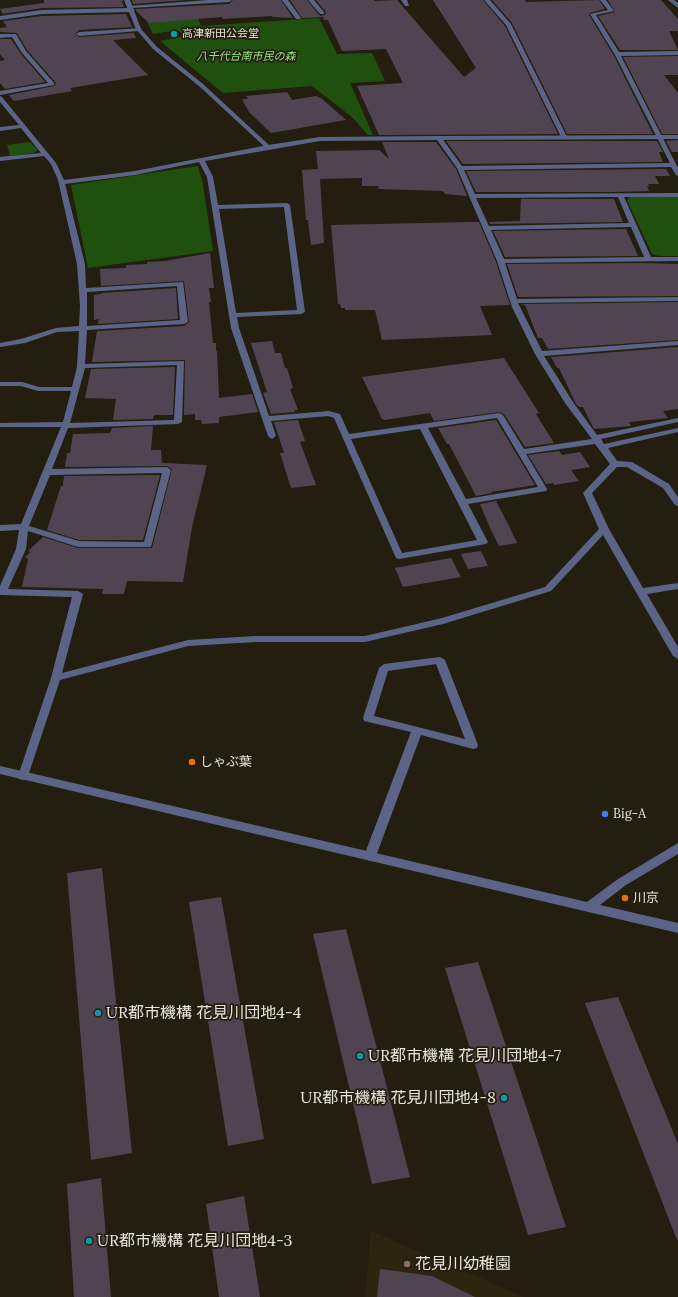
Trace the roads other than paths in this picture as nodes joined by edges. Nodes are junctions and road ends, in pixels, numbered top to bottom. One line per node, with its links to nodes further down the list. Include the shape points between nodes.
1 (127, 0): 11 (street)
2 (228, 0): 11 (street)
3 (284, 0): 14 (street)
4 (311, 0): 12 (street)
5 (404, 0): 9 (street)
6 (487, 0): 24 (street, via 508,24)
7 (603, 0): 19 (street, via 611,11 594,14)
8 (671, 0): 10 (street)
9 (407, 5)
10 (678, 6)
11 (131, 9): 13 (street, via 42,12); 15 (street)
12 (322, 13)
13 (0, 18)
14 (298, 18)
15 (139, 29): 16 (street); 28 (street, via 155,48 201,85)
16 (79, 34)
17 (0, 36): 20 (street, via 14,34 24,52 52,84)
18 (678, 53): 19 (street)
19 (618, 54): 25 (street)
20 (0, 93)
21 (0, 98): 22 (street)
22 (23, 126): 23 (street); 29 (street)
23 (0, 129)
24 (564, 137): 25 (street); 27 (street)
25 (660, 137): 26 (street); 32 (street)
26 (678, 137)
27 (438, 138): 28 (street, via 320,139); 33 (street)
28 (268, 147): 31 (street)
29 (46, 154): 30 (street); 35 (street)
30 (0, 159)
31 (201, 160): 35 (street, via 135,173); 39 (street, via 210,177)
32 (673, 165): 33 (street); 34 (street)
33 (460, 168): 37 (street)
34 (678, 174)
35 (62, 182): 45 (street, via 81,264)
36 (678, 195): 38 (street)
37 (473, 196): 38 (street); 41 (street)
38 (620, 196): 40 (street)
39 (215, 207): 48 (street); 48 (street, via 287,205 301,312)
40 (634, 226): 41 (street); 43 (street)
41 (487, 228): 44 (street)
42 (678, 259): 43 (street)
43 (649, 260): 44 (street)
44 (501, 261): 47 (street)
45 (83, 290): 49 (street); 49 (street, via 180,284 184,322)
46 (678, 299): 47 (street)
47 (515, 301): 52 (street)
48 (234, 314): 56 (street, via 236,328)
49 (83, 328): 51 (street, via 51,331); 53 (street)
50 (678, 343): 52 (street)
51 (0, 345)
52 (539, 354): 64 (street, via 569,403)
53 (81, 366): 55 (street); 59 (street, via 181,363 178,422)
54 (0, 384): 55 (street, via 22,384 38,390)
55 (76, 389): 59 (street)
56 (266, 419): 62 (street); 63 (street, via 329,413 337,416)
57 (678, 420): 64 (street)
58 (0, 425): 59 (street)
59 (66, 425): 67 (street)
60 (423, 426): 63 (street); 65 (street, via 499,415); 68 (street)
61 (678, 430): 64 (street)
62 (272, 436)
63 (346, 437): 68 (street, via 399,556 483,542)
64 (598, 442): 65 (street); 66 (street)
65 (521, 452): 68 (street, via 543,489)
66 (615, 464): 69 (street, via 629,464 666,486); 72 (street, via 587,493)
67 (47, 472): 70 (street); 70 (street, via 167,470 148,544 78,544)
68 (463, 502)
69 (678, 503)
70 (24, 527): 71 (street); 76 (street, via 21,549 2,592 78,594)
71 (0, 528)
72 (604, 529): 74 (street); 76 (street, via 548,589 443,621 365,639 256,638 188,643)
73 (678, 586): 74 (street)
74 (640, 592): 75 (street)
75 (678, 656)
76 (56, 678): 79 (street)
77 (418, 730): 77 (street, via 473,745 440,660 384,668 368,718); 81 (street)
78 (0, 770): 79 (street)
79 (23, 776): 81 (street)
80 (678, 848): 82 (street, via 622,882)
81 (370, 856): 82 (street)
82 (590, 907): 83 (street)
83 (678, 928)

